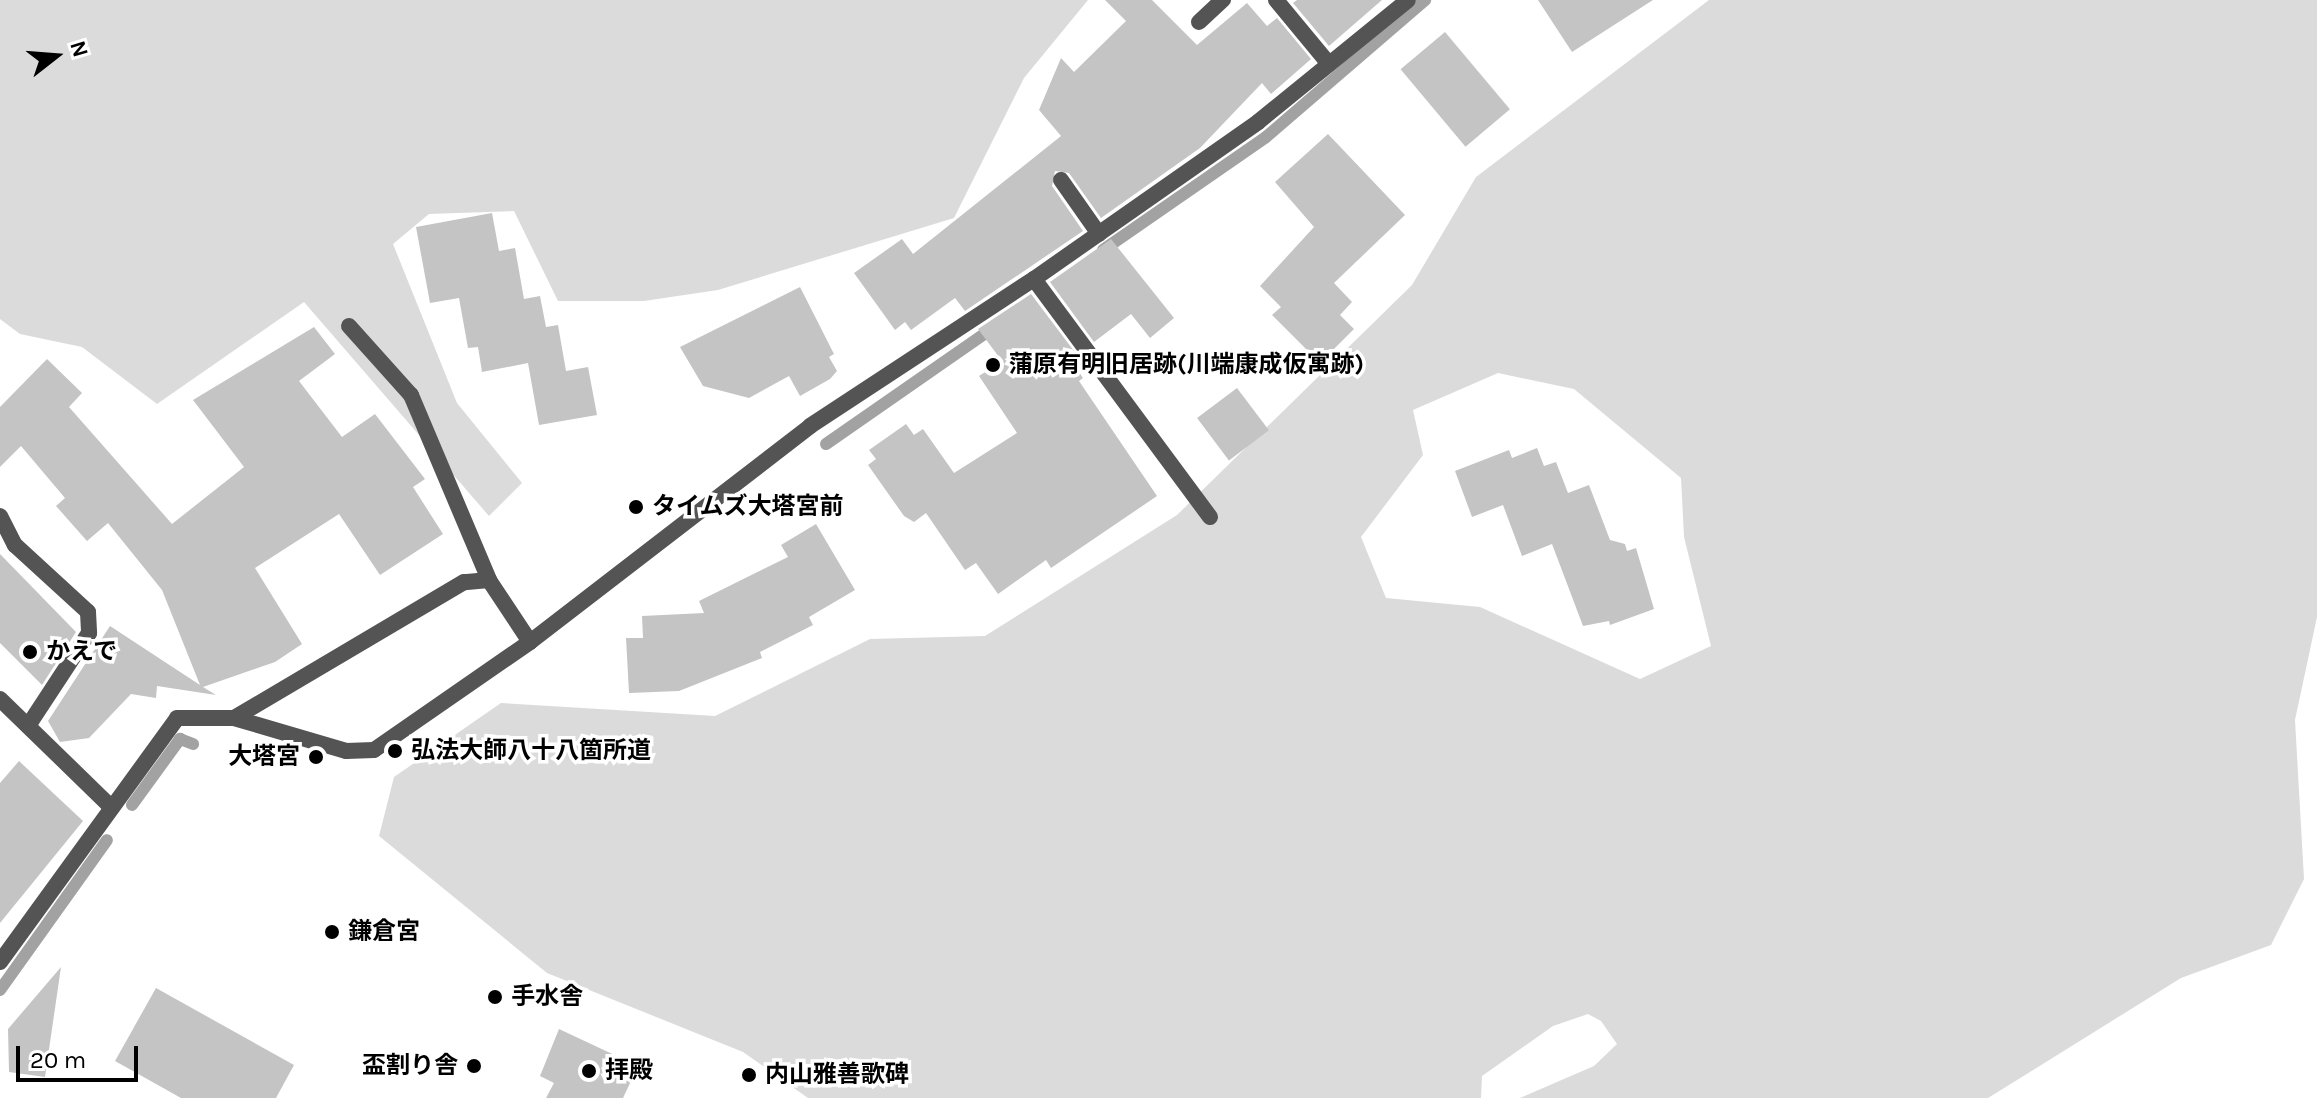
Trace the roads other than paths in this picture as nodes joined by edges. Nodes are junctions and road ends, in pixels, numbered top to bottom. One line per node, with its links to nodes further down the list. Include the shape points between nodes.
1 (1223, 0): 4 (street)
2 (1276, 0): 5 (street)
3 (1408, 0): 5 (street)
4 (1199, 22)
5 (1329, 64): 7 (street)
6 (1061, 180): 7 (street)
7 (1099, 234): 8 (street)
8 (1034, 279): 11 (street); 13 (street, via 810,426)
9 (349, 326): 12 (street, via 411,395)
10 (0, 516): 16 (street, via 15,545 88,612 89,633)
11 (1210, 517)
12 (489, 580): 13 (street); 15 (street, via 464,582)
13 (530, 642): 15 (street, via 374,750 346,751)
14 (0, 699): 16 (street)
15 (234, 718): 17 (street, via 177,718)
16 (28, 726): 17 (street)
17 (110, 806): 18 (street)
18 (0, 962)

